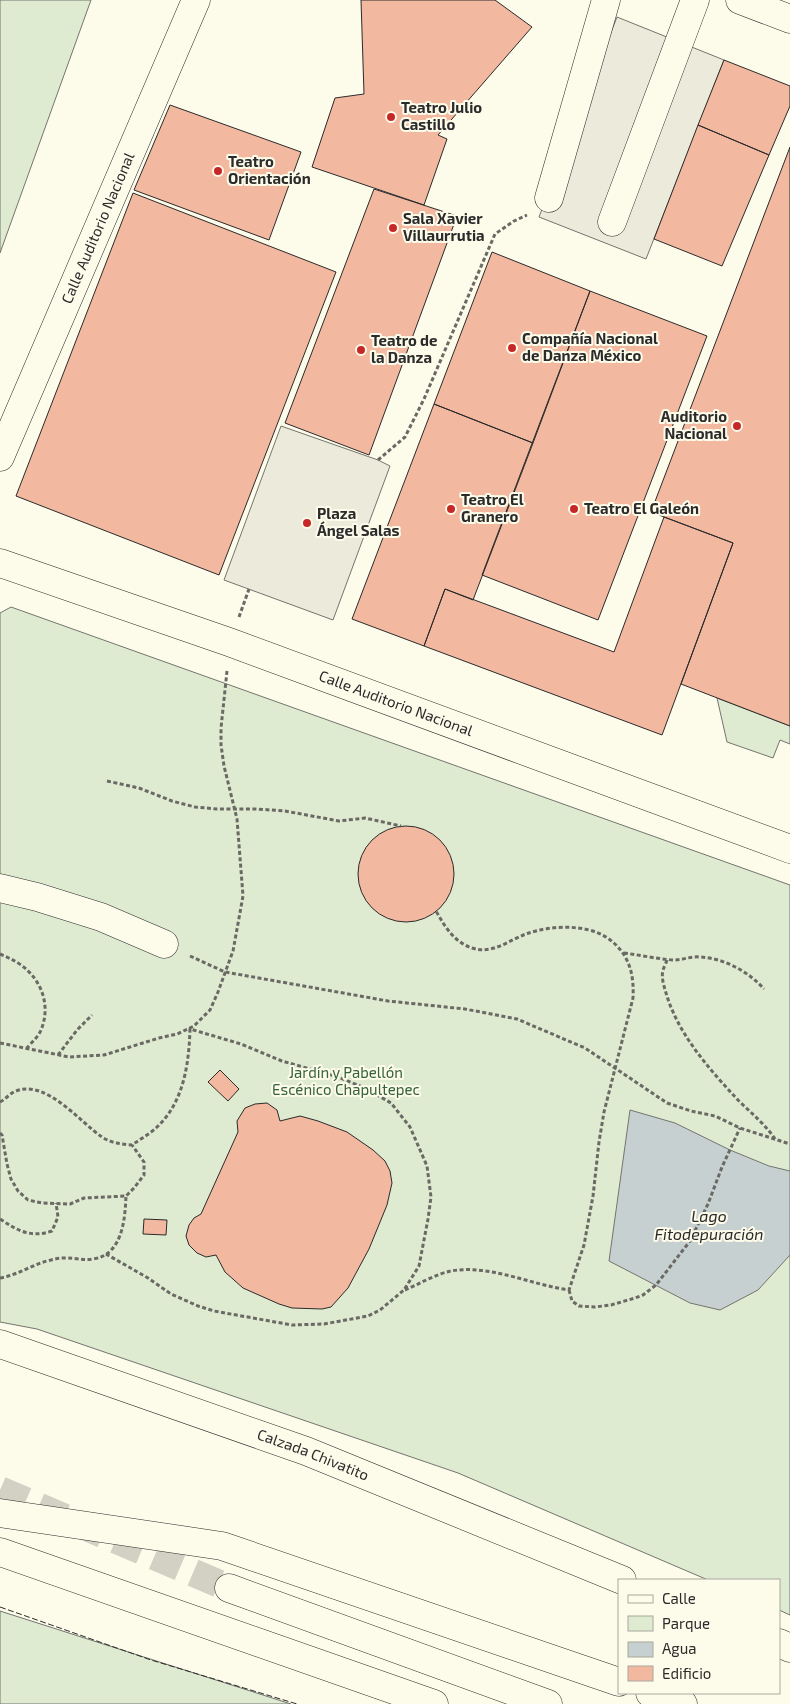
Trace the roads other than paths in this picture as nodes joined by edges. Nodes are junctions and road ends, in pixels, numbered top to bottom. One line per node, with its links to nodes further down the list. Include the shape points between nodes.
1 (196, 0): 8 (main road, Calle Auditorio Nacional)
2 (606, 0): 6 (main road)
3 (695, 0): 7 (main road)
4 (740, 0): 5 (main road)
5 (790, 19)
6 (549, 198)
7 (612, 222)
8 (0, 457)
9 (3, 567): 10 (main road, Calle Auditorio Nacional, via 229,642)
10 (790, 848)
11 (0, 888): 12 (main road, via 101,917)
12 (164, 944)
13 (0, 1344): 16 (main road, Calzada Chivatito, via 306,1451)
14 (0, 1513): 18 (main road, via 222,1546)
15 (0, 1552): 20 (main road)
16 (620, 1579)
17 (229, 1588): 21 (main road)
18 (618, 1682)
19 (653, 1694): 22 (main road)
20 (434, 1704)
21 (548, 1704)
22 (683, 1704)

